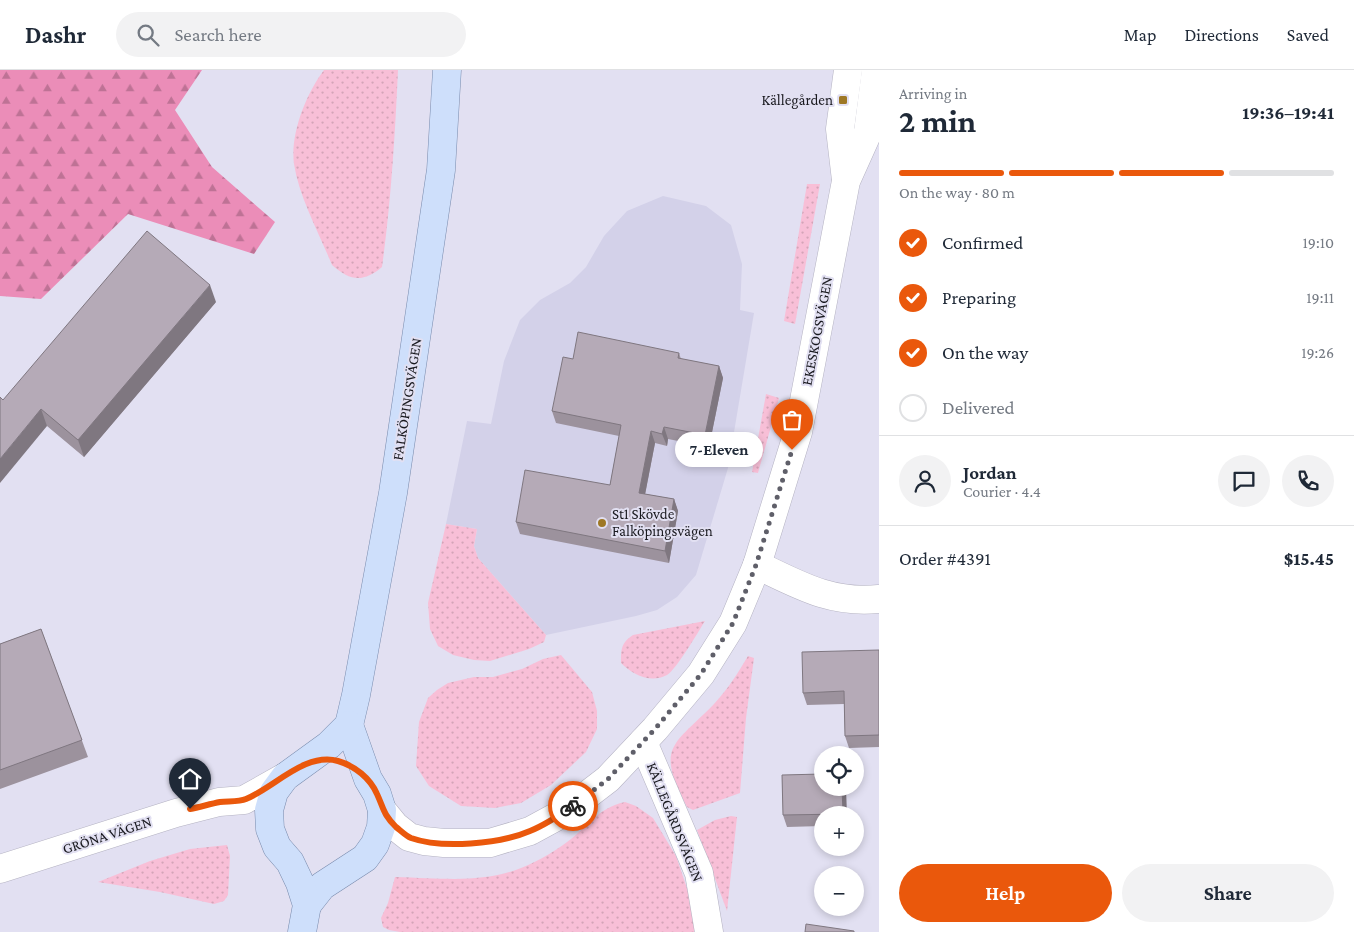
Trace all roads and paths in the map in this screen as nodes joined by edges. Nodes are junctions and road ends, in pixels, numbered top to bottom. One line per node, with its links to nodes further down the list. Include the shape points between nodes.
1 (447, 70): 7 (main road, FALKÖPINGSVÄGEN, via 441,170 392,492)
2 (848, 70): 4 (street, EKESKOGSVÄGEN, via 840,129)
3 (876, 70): 4 (street, EKESKOGSVÄGEN, via 868,132)
4 (846, 181): 5 (street, EKESKOGSVÄGEN, via 798,432)
5 (756, 565): 6 (street, via 818,594 862,601); 8 (street, EKESKOGSVÄGEN, via 733,623 701,674)
6 (879, 599)
7 (349, 725): 9 (main road, via 329,745); 10 (main road)
8 (643, 742): 14 (street, EKESKOGSVÄGEN, via 608,779 564,812 530,831 490,843 444,843); 20 (street, KÄLLEGÅRDSVÄGEN, via 699,873)
9 (292, 771): 10 (main road, via 318,760 337,760); 11 (street); 13 (main road, via 274,792 269,810)
10 (368, 779): 12 (main road)
11 (244, 800): 13 (street); 17 (street, GRÖNA VÄGEN, via 219,802 176,813)
12 (382, 810): 14 (street); 16 (main road, via 375,844)
13 (270, 829): 15 (main road, via 277,847)
14 (409, 837): 16 (street, via 386,845)
15 (290, 862): 16 (main road, via 308,871 328,874); 18 (main road)
16 (357, 863): 18 (main road, via 322,886)
17 (0, 869)
18 (307, 904): 19 (main road)
19 (302, 932)
20 (709, 932)

